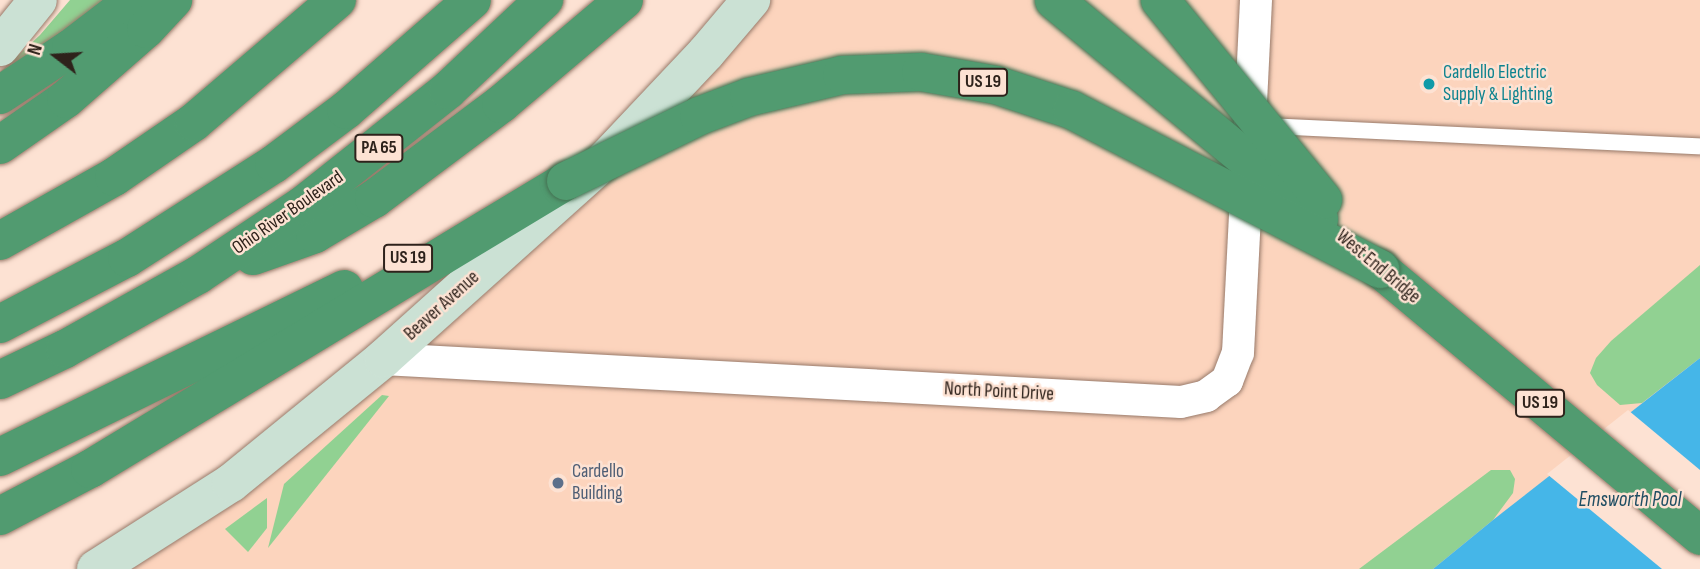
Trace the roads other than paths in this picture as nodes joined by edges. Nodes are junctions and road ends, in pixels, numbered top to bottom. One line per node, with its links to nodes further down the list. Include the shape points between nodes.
1 (38, 0): 12 (main road)
2 (134, 0): 13 (highway)
3 (173, 0): 15 (highway, via 66,99)
4 (337, 0): 17 (highway, via 194,122 114,177)
5 (472, 0): 20 (highway, via 346,110 274,164 127,258)
6 (544, 0): 19 (highway, Ohio River Boulevard / PA 65, via 377,150)
7 (624, 0): 19 (highway, via 501,104 373,198 315,234)
8 (751, 0): 22 (main road, Beaver Avenue, via 607,158)
9 (1054, 0): 18 (highway, West End Bridge / US 19, bridge)
10 (1160, 0): 18 (highway, bridge)
11 (1256, 0): 14 (street, North Point Drive)
12 (0, 47)
13 (0, 95)
14 (1249, 125): 16 (lane); 22 (street, North Point Drive, via 1237,353 1227,381 1206,396 1181,402)
15 (0, 145)
16 (1700, 146)
17 (0, 241)
18 (1380, 269): 21 (highway, US 19, bridge, via 1072,110 996,85 921,72 842,75 749,97 699,116 566,181); 26 (highway, West End Bridge / US 19)
19 (198, 275): 23 (highway, Ohio River Boulevard / PA 65)
20 (0, 324)
21 (260, 348): 24 (highway); 25 (highway, via 90,469)
22 (383, 359): 27 (main road, Beaver Avenue, via 231,483)
23 (0, 380)
24 (0, 457)
25 (0, 516)
26 (1700, 536)
27 (96, 569)

